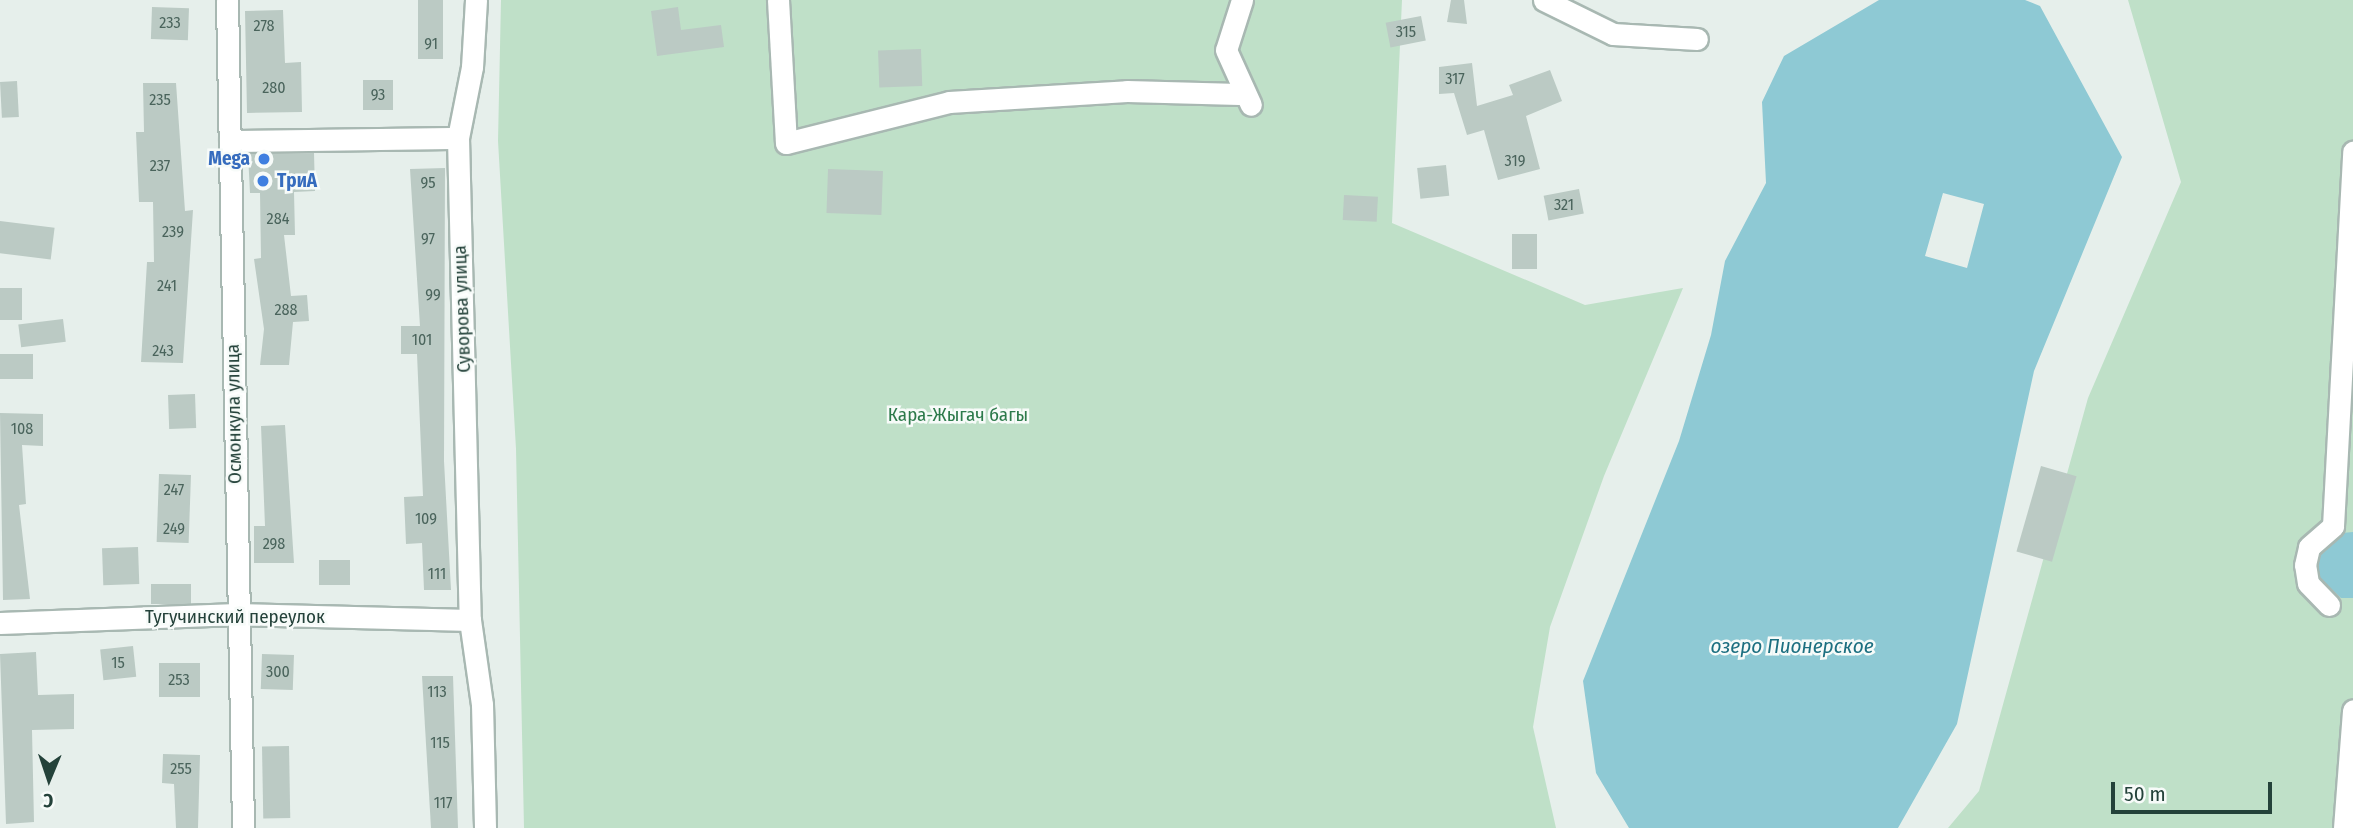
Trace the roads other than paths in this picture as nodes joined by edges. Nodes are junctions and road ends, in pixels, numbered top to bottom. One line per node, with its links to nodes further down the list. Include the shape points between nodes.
1 (227, 0): 8 (street, Осмонкула улица)
2 (476, 0): 7 (street, Суворова улица, via 472,67)
3 (778, 0): 4 (street, via 786,143 949,102 1127,91 1245,99 1226,50)
4 (1242, 0)
5 (1544, 0): 6 (street, via 1613,34)
6 (1697, 38)
7 (458, 138): 8 (street); 12 (street, Суворова улица)
8 (230, 141): 11 (street, Осмонкула улица)
9 (2353, 152): 10 (street, via 2333,526 2309,547 2305,565 2308,583)
10 (2329, 605)
11 (237, 614): 12 (street, Тугучинский переулок); 13 (street, Тугучинский переулок); 15 (street, Осмонкула улица)
12 (470, 620): 16 (street, Суворова улица, via 482,704)
13 (0, 623)
14 (2353, 710): 17 (street)
15 (243, 828)
16 (485, 828)
17 (2344, 828)

